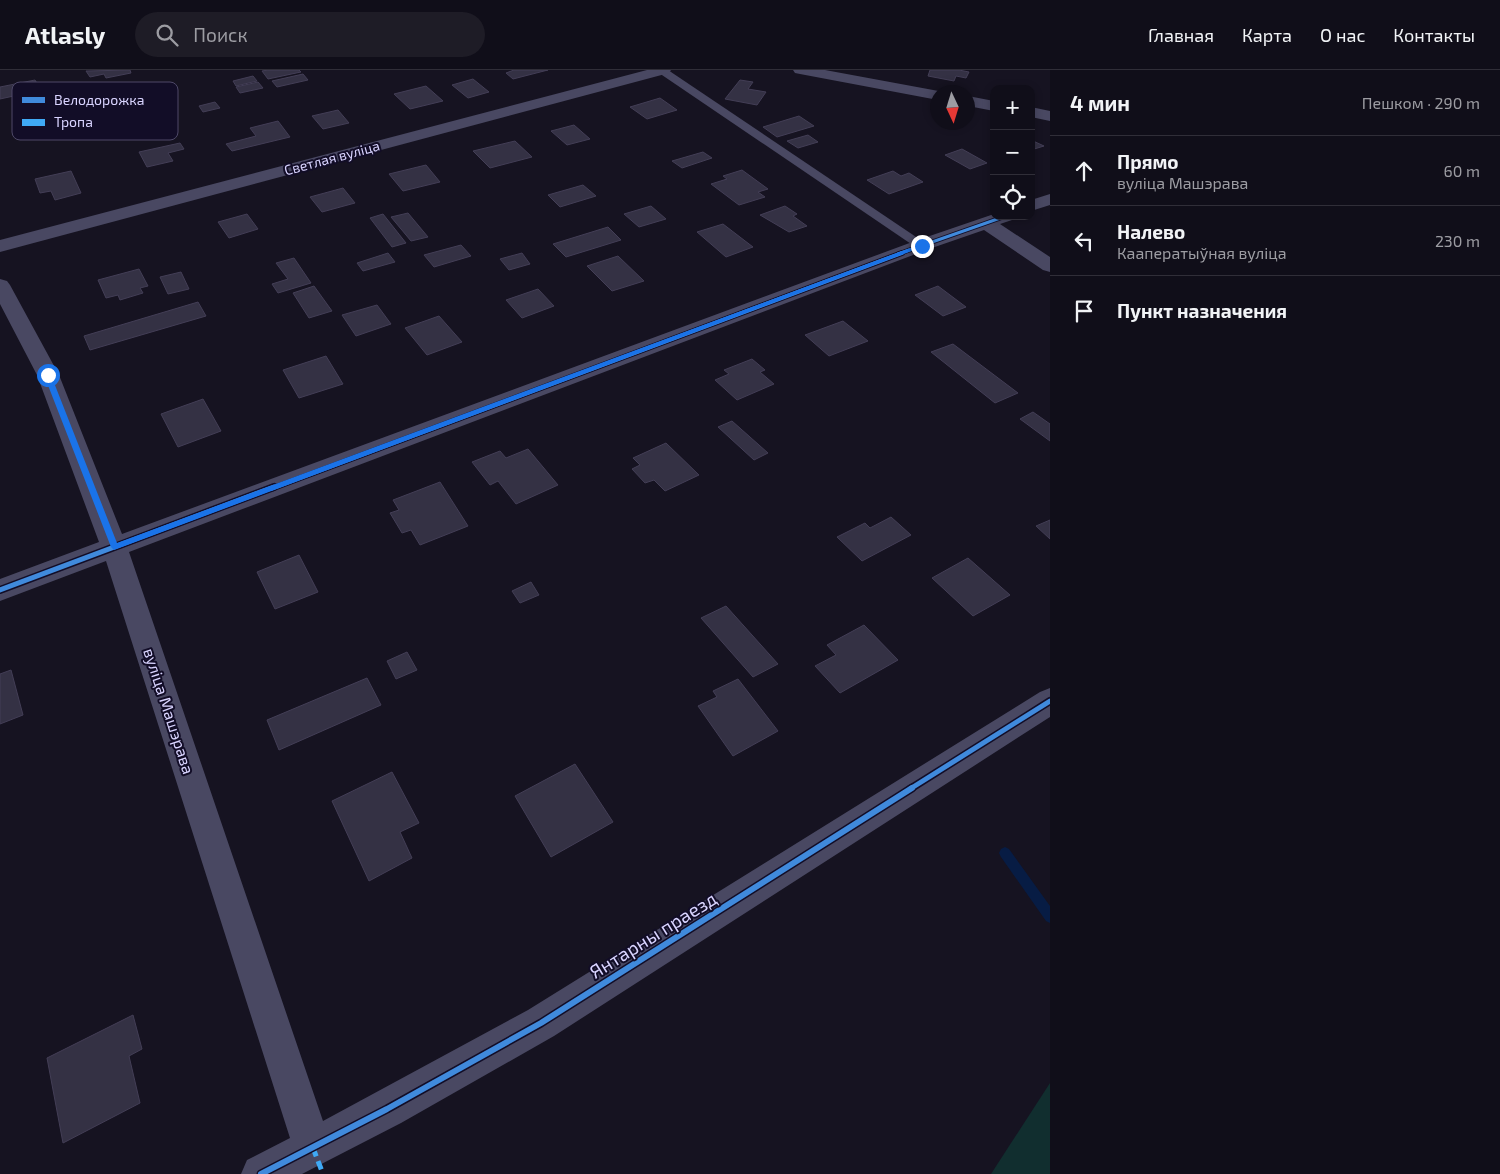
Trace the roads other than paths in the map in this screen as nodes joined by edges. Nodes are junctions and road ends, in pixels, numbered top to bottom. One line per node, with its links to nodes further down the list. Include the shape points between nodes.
1 (664, 70): 11 (street, Светлая вуліца); 12 (lane)
2 (800, 70): 3 (street)
3 (930, 94)
4 (975, 102): 5 (street)
5 (990, 105)
6 (1035, 113): 7 (street)
7 (1050, 116)
8 (1050, 199): 9 (street)
9 (1035, 205)
10 (997, 220): 12 (street); 13 (street)
11 (0, 246)
12 (922, 246): 15 (street)
13 (1050, 266)
14 (0, 285): 15 (street, вуліца Машэрава, via 48,375)
15 (114, 547): 16 (street); 18 (street, вуліца Машэрава)
16 (0, 590)
17 (1050, 701): 18 (street, Янтарны праезд, via 540,1024)
18 (313, 1148): 19 (street, Янтарны праезд)
19 (261, 1174)

